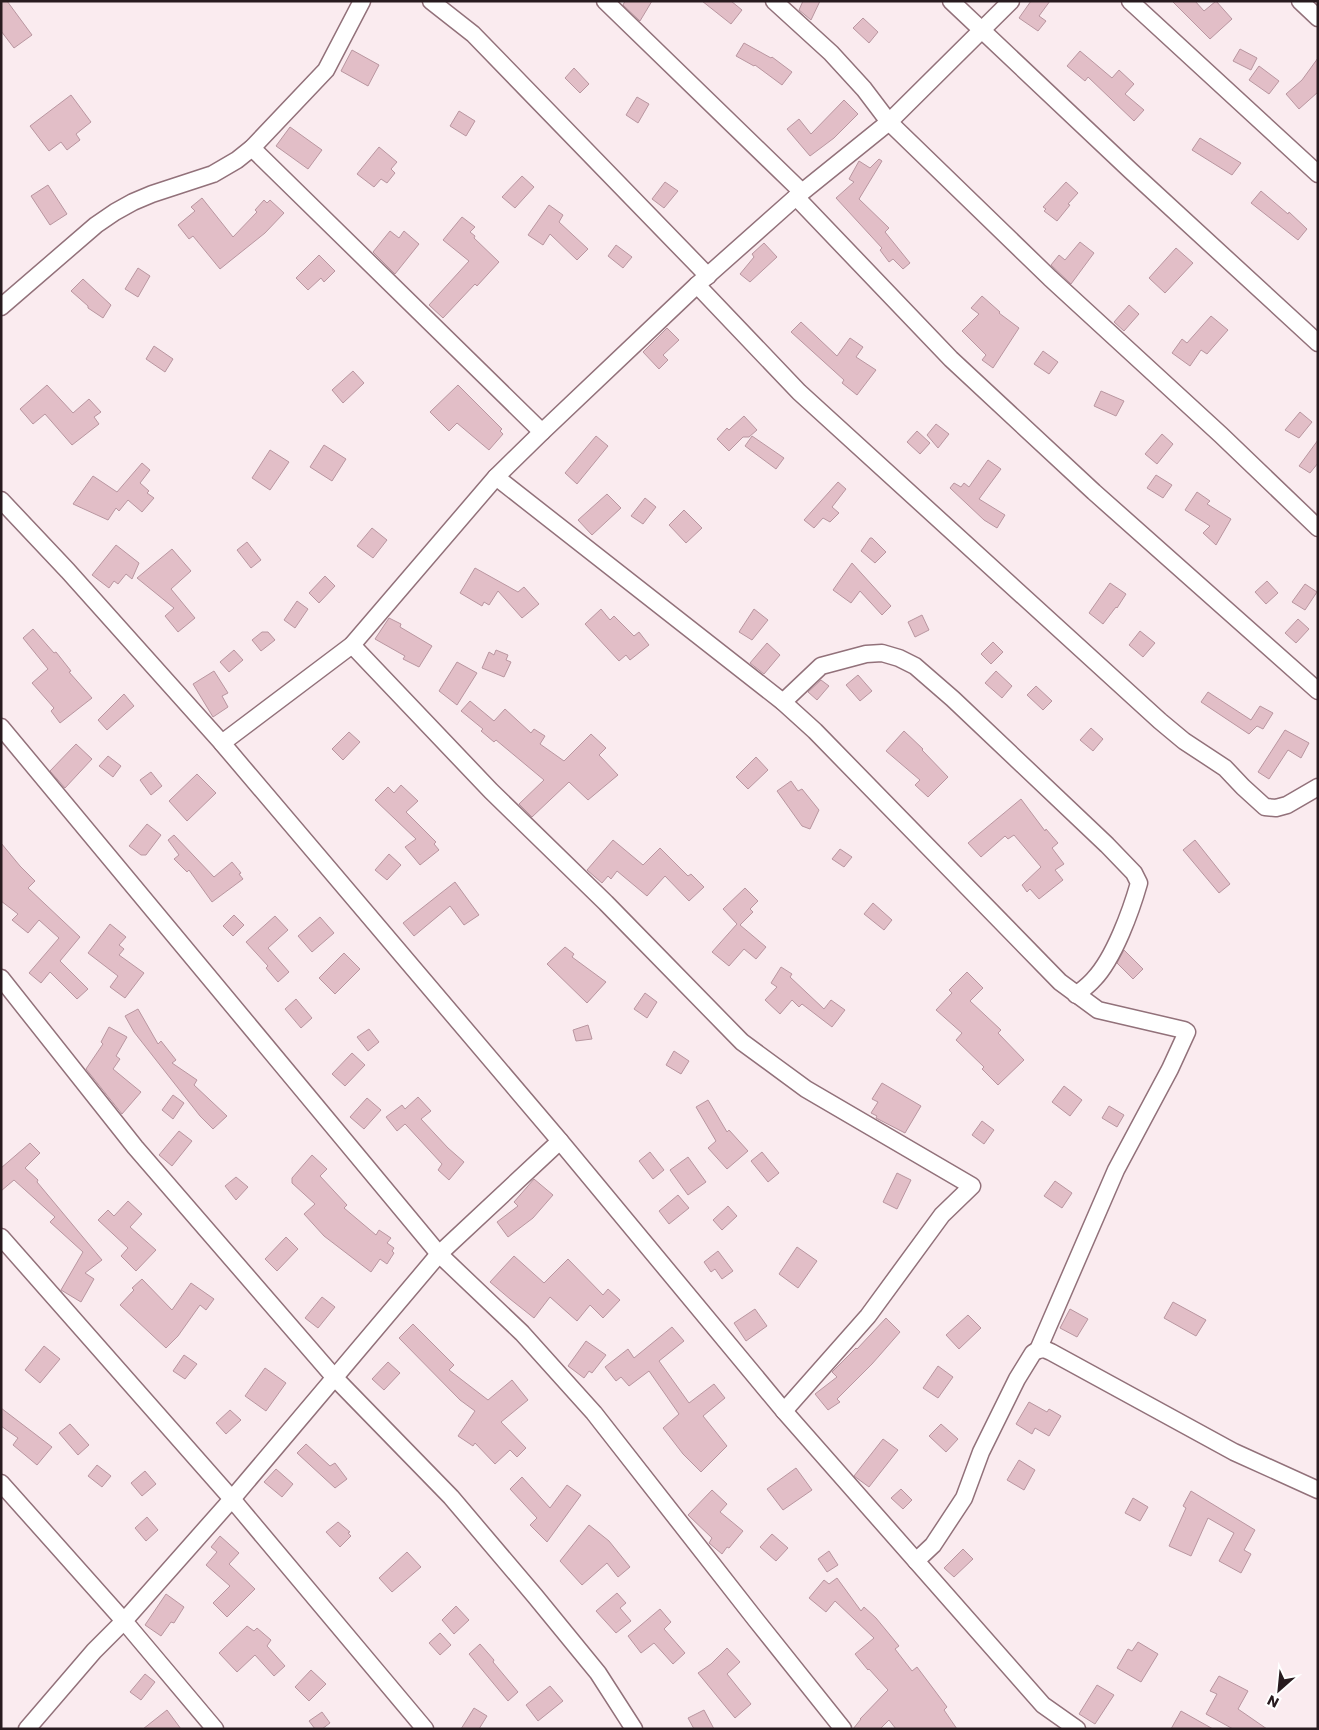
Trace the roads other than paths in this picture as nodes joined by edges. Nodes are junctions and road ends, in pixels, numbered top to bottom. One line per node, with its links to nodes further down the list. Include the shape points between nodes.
1 (362, 1): 12 (street, via 326,70)
2 (431, 1): 15 (street, via 473,34)
3 (605, 1): 14 (street)
4 (774, 1): 11 (street, via 831,53 864,88)
5 (951, 1): 10 (street)
6 (1011, 1): 10 (street)
7 (1130, 1): 13 (street)
8 (1300, 1): 9 (street)
9 (1318, 18)
10 (982, 30): 11 (street); 17 (street, via 1124,164)
11 (889, 122): 14 (street); 21 (street, via 1050,278)
12 (252, 148): 16 (street, via 213,174 152,194 115,212); 18 (street)
13 (1318, 174)
14 (799, 194): 15 (street); 23 (street, via 951,360)
15 (702, 280): 18 (street); 27 (street, via 799,392 1184,741 1225,768 1265,807 1287,805)
16 (1, 307)
17 (1315, 335)
18 (542, 432): 19 (street)
19 (496, 477): 22 (street); 24 (street)
20 (1, 500): 26 (street)
21 (1318, 528)
22 (352, 645): 26 (street); 35 (street, via 491,791 742,1042 806,1089 972,1186 942,1215 868,1316)
23 (1318, 691)
24 (783, 702): 29 (street); 29 (street, via 821,666 866,654 882,653 899,658 915,666 953,699 1107,845 1134,873 1139,883 1115,948 1094,980)
25 (1, 727): 32 (street)
26 (222, 743): 30 (street)
27 (1318, 787)
28 (1, 978): 34 (street, via 136,1147)
29 (1076, 995): 33 (street, via 1098,1010 1187,1032 1116,1170)
30 (560, 1141): 32 (street); 35 (street)
31 (1, 1237): 38 (street)
32 (439, 1254): 34 (street); 45 (street, via 522,1333 594,1413)
33 (1038, 1350): 37 (street, via 1051,1352 1234,1452); 39 (street, via 1017,1379 981,1452 964,1498 933,1545)
34 (335, 1378): 38 (street); 44 (street, via 451,1498 536,1596 598,1673)
35 (784, 1411): 39 (street)
36 (1, 1483): 40 (street)
37 (1318, 1490)
38 (232, 1499): 40 (street); 43 (street)
39 (916, 1561): 46 (street, via 1043,1705)
40 (124, 1621): 41 (street); 42 (street)
41 (27, 1729)
42 (215, 1729)
43 (425, 1729)
44 (634, 1729)
45 (843, 1729)
46 (1077, 1729)

